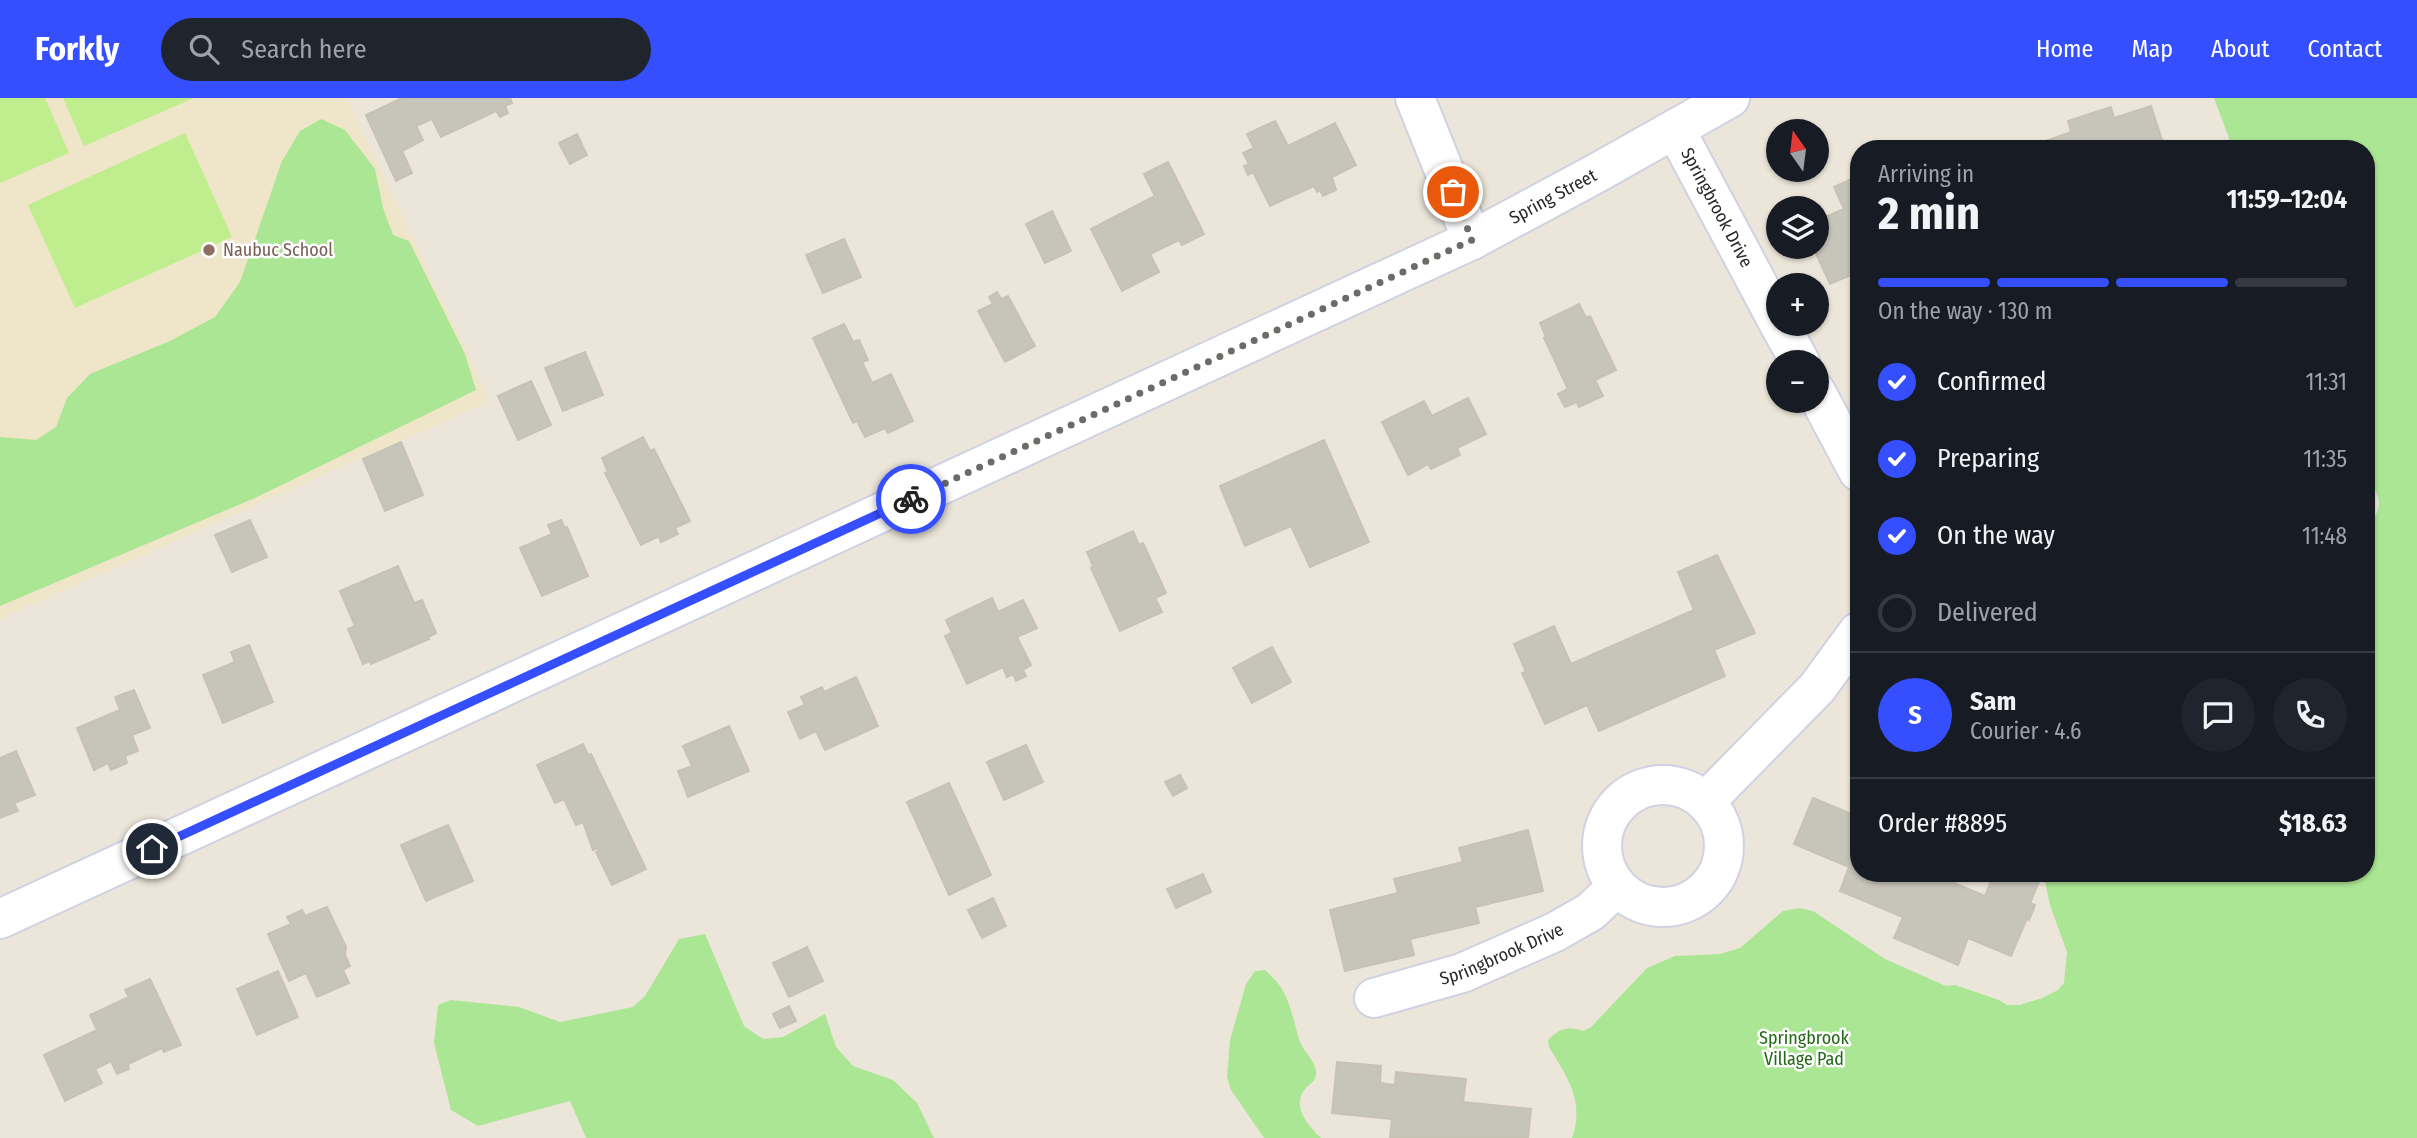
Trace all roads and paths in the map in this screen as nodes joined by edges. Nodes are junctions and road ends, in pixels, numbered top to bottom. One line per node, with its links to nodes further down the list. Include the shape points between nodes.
1 (1415, 98): 4 (street)
2 (1730, 98): 3 (street, Spring Street)
3 (1675, 129): 4 (street, Spring Street); 5 (street, Springbrook Drive)
4 (1472, 240): 11 (street, Spring Street)
5 (1766, 300)
6 (1827, 413): 7 (street)
7 (1850, 456)
8 (1850, 643): 9 (street, via 1818,688)
9 (1705, 802): 10 (street, via 1684,789 1665,785 1626,797 1612,811 1601,849); 10 (street, via 1723,833 1724,853 1706,889 1671,907 1632,899)
10 (1617, 887): 12 (street, Springbrook Drive, via 1590,912 1555,932 1462,973)
11 (0, 919)
12 (1374, 998)

